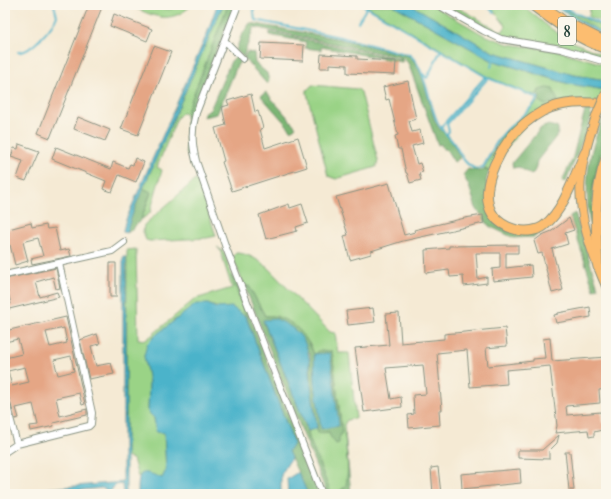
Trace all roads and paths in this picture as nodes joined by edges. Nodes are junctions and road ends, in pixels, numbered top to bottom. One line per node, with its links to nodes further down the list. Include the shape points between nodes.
1 (238, 5): 5 (street)
2 (438, 5): 9 (street, via 501,39 561,48)
3 (532, 5): 7 (highway, 8, via 561,27 587,42)
4 (542, 5): 6 (highway, 8, via 564,21)
5 (224, 41): 8 (street); 22 (street, via 196,112 192,137 196,161 226,248)
6 (606, 42)
7 (606, 49)
8 (243, 59)
9 (606, 62)
10 (606, 93): 12 (main road, bridge)
11 (606, 104): 12 (highway, via 573,103 556,107 540,114 520,128 509,140 492,169 487,191 487,204 491,212 505,225 520,231 536,230 545,225 559,207)
12 (585, 153): 16 (main road, via 581,197 588,239)
13 (606, 158): 16 (highway, via 596,202)
14 (124, 242): 15 (street, via 112,251)
15 (59, 263): 17 (street); 20 (street, via 92,413 91,424)
16 (598, 267): 18 (main road)
17 (5, 275)
18 (606, 286)
19 (5, 398): 20 (street)
20 (17, 444): 21 (street)
21 (5, 452)
22 (322, 494)

